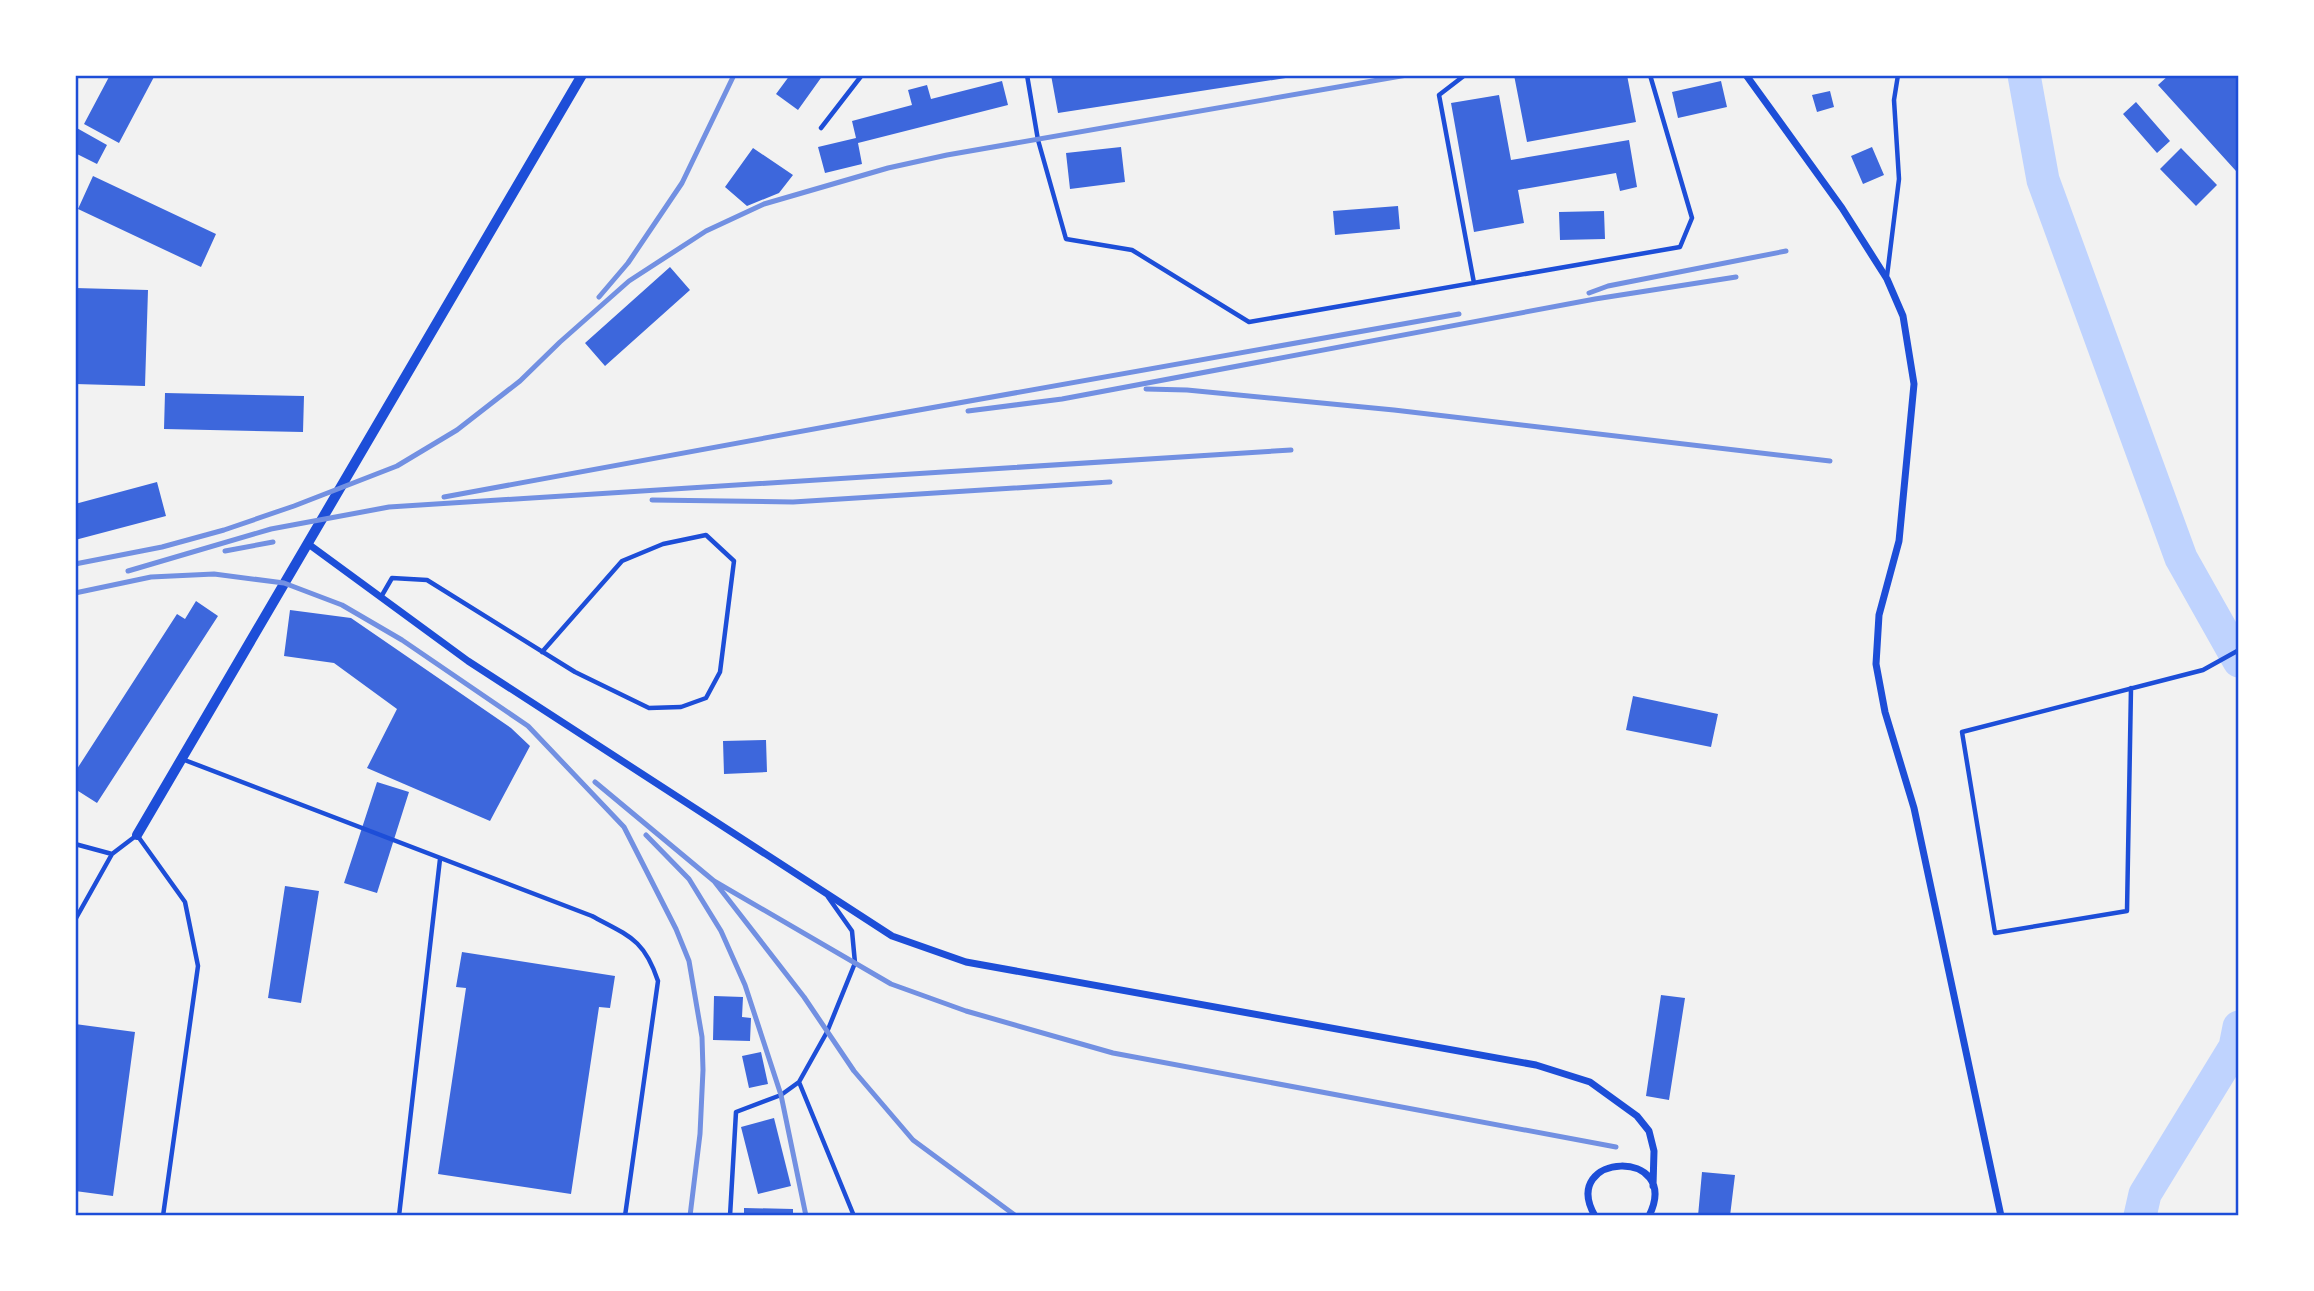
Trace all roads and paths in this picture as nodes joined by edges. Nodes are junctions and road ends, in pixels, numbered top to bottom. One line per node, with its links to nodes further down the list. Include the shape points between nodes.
1 (582, 75): 11 (street)
2 (862, 75): 8 (lane)
3 (1027, 75): 10 (lane, via 1038,140 1066,239 1132,250 1249,322)
4 (1465, 75): 10 (lane, via 1439,95)
5 (1650, 75): 10 (lane, via 1692,218 1680,247)
6 (1746, 75): 9 (street, via 1843,208)
7 (1898, 75): 9 (lane, via 1894,100 1899,179)
8 (821, 128)
9 (1887, 279): 32 (street, via 1903,316 1914,384 1899,541 1879,615 1876,664 1885,712 1914,808)
10 (1474, 283)
11 (307, 543): 12 (street); 16 (street)
12 (381, 598): 14 (lane, via 392,578 427,580); 21 (street, via 468,661)
13 (2239, 650): 15 (lane, via 2203,670)
14 (542, 652): 14 (lane, via 649,708 681,707 706,698 720,672 734,561 706,535 663,544 622,561)
15 (2131, 688): 15 (lane, via 1962,732 1995,933 2127,911)
16 (181, 759): 17 (street); 20 (lane)
17 (136, 835): 19 (lane); 25 (lane, via 185,902 198,966)
18 (75, 844): 19 (lane)
19 (112, 854): 22 (lane)
20 (440, 859): 26 (lane); 27 (lane, via 592,916 631,937 649,956 658,981)
21 (826, 893): 23 (lane, via 852,931 855,962 827,1032); 24 (street, via 892,936 966,962 1536,1065 1590,1082 1649,1130)
22 (75, 920)
23 (800, 1082): 28 (lane, via 781,1096 736,1112); 29 (lane)
24 (1653, 1186): 30 (street, via 1631,1166 1609,1167 1599,1173 1589,1192); 31 (street)
25 (163, 1216)
26 (399, 1216)
27 (625, 1216)
28 (730, 1216)
29 (854, 1216)
30 (1595, 1216)
31 (1649, 1216)
32 (2001, 1216)

